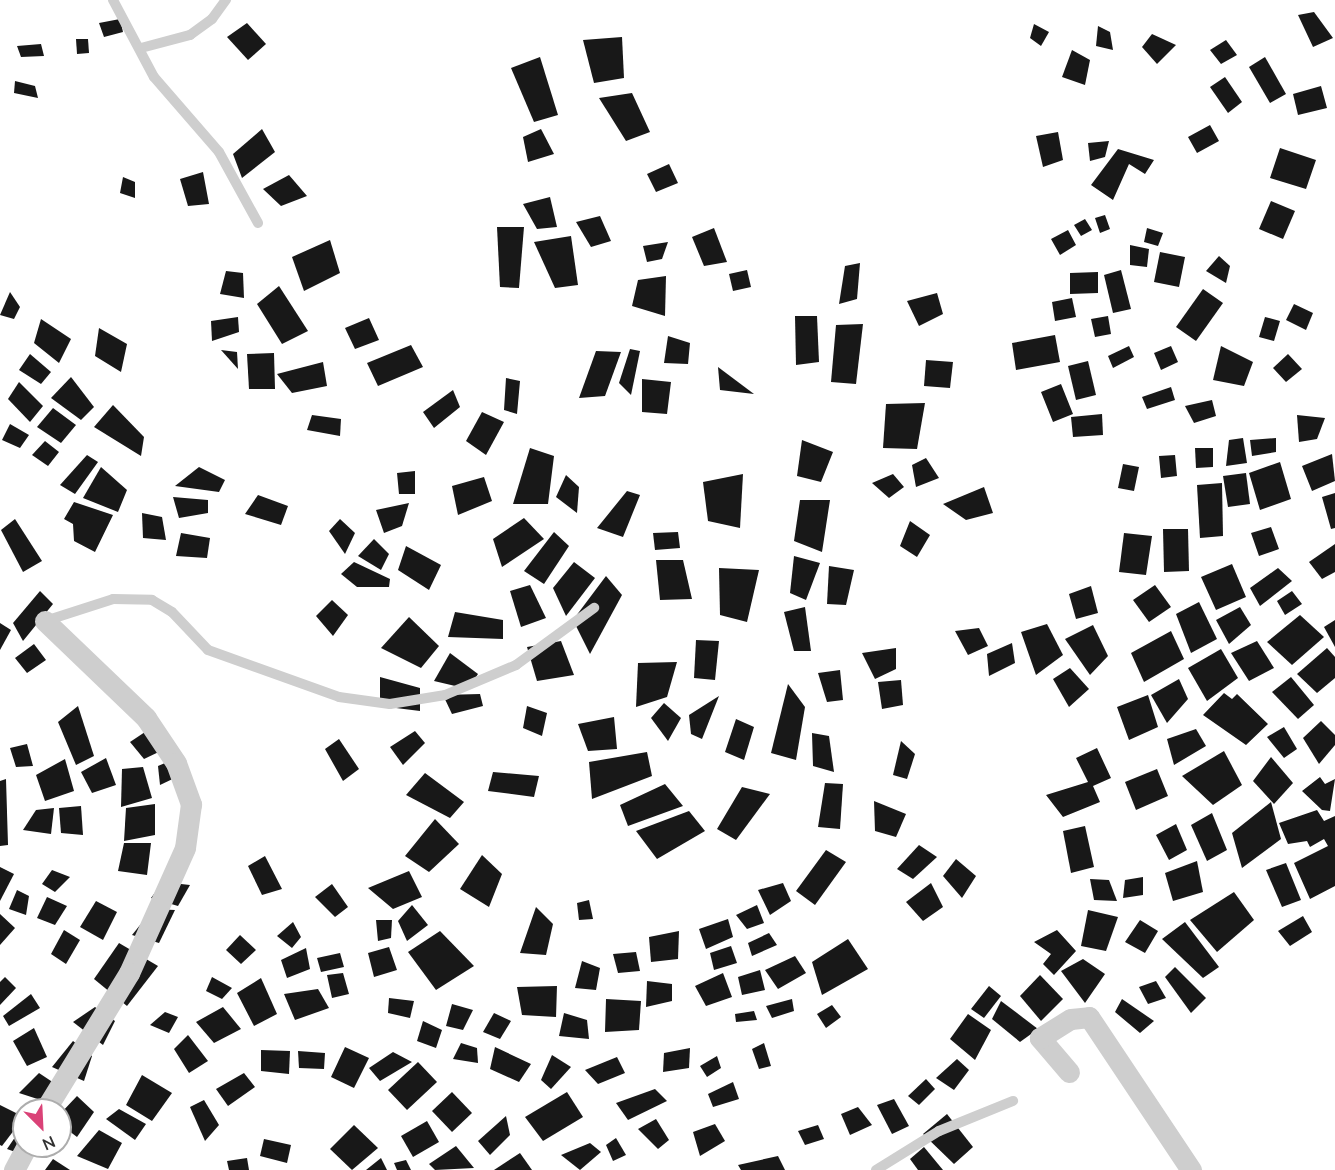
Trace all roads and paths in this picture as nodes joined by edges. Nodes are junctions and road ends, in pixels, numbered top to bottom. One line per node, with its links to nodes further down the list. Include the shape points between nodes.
1 (113, 0): 3 (lane)
2 (226, 0): 3 (lane, via 212,19 190,35)
3 (141, 48): 4 (lane, via 154,77 219,152)
4 (258, 223)
5 (594, 608): 6 (lane, via 516,665 445,695 390,704 339,697 208,650 172,612 152,600 113,599)
6 (45, 621): 8 (street, via 146,718 176,763 191,804 185,848 129,973)
7 (1069, 1072): 11 (street, via 1040,1038 1071,1019 1089,1017)
8 (52, 1098)
9 (1013, 1101): 10 (lane, via 939,1131)
10 (876, 1170)
11 (1191, 1170)

